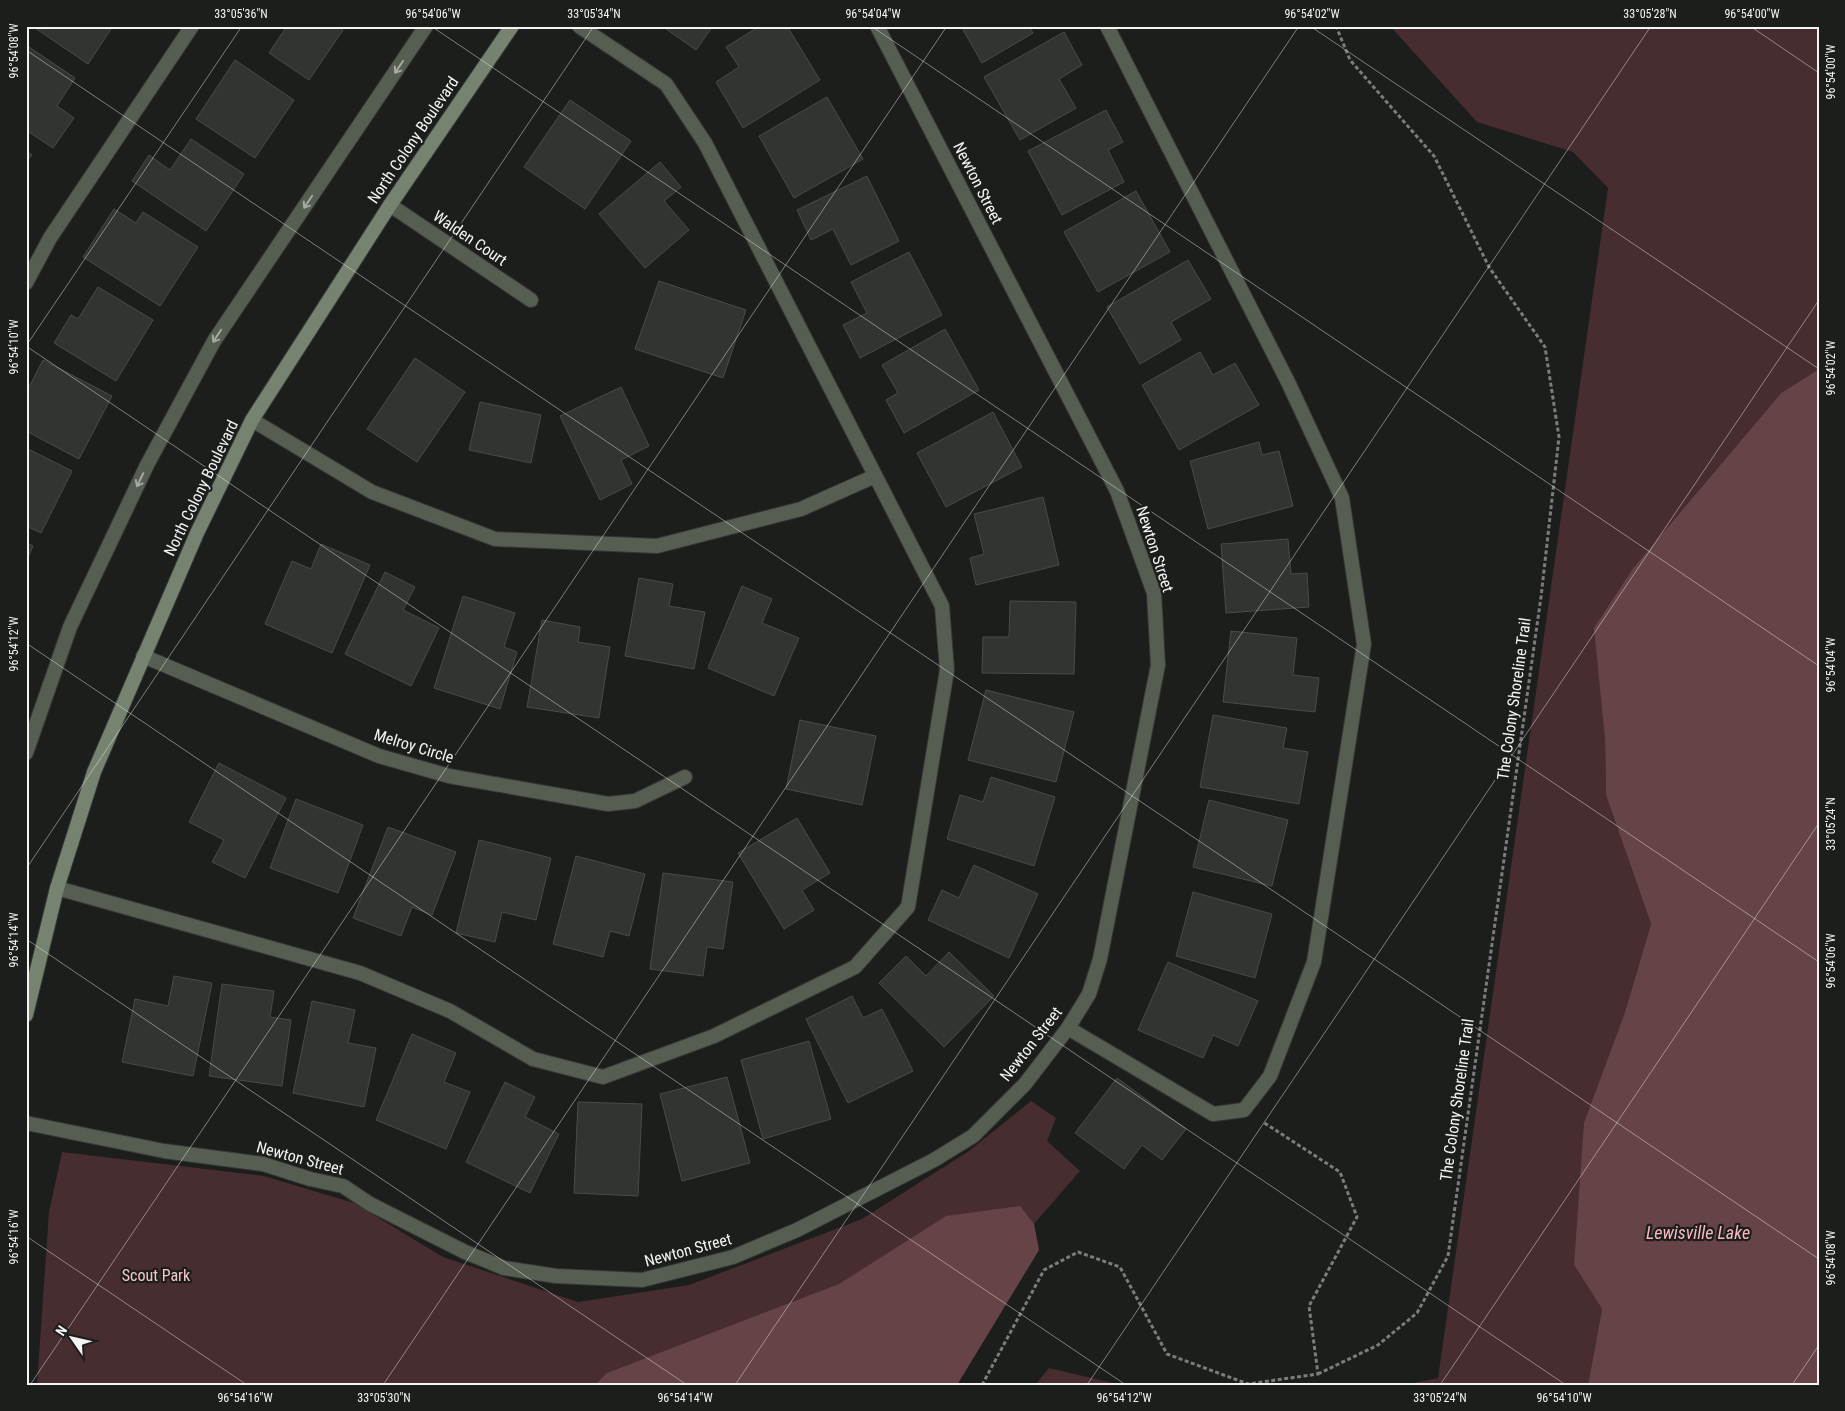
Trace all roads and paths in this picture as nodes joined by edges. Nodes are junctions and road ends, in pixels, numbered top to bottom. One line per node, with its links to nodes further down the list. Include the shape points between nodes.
1 (192, 26): 9 (street, via 50,238)
2 (426, 26): 14 (street, one-way to 14, via 214,341 148,465 70,628)
3 (512, 26): 8 (main road, North Colony Boulevard)
4 (579, 26): 12 (street, via 666,84 705,143)
5 (877, 26): 18 (street, Newton Street, via 1117,491 1154,593 1158,665 1118,871 1095,977 1089,994)
6 (1106, 26): 19 (street, via 1288,382 1342,498 1364,644 1314,962 1270,1076)
7 (1336, 26): 21 (path, The Colony Shoreline Trail, via 1350,60 1434,156 1488,267 1545,347 1559,437 1541,597 1448,1256 1417,1313 1378,1345)
8 (390, 204): 10 (street, Walden Court); 11 (main road, North Colony Boulevard)
9 (26, 283)
10 (531, 300)
11 (252, 420): 12 (street, via 372,492 494,539 657,546 801,509); 13 (main road, North Colony Boulevard, via 197,532)
12 (875, 476): 16 (street, via 942,606 947,670 908,907 854,967 714,1036 603,1077 533,1060 450,1011 360,973)
13 (143, 656): 15 (street, Melroy Circle, via 380,756 448,776 608,804 635,801); 16 (main road, North Colony Boulevard, via 94,772)
14 (26, 753)
15 (685, 777)
16 (57, 888): 17 (main road, North Colony Boulevard)
17 (26, 1015)
18 (1068, 1028): 19 (street, via 1213,1114); 20 (street, Newton Street, via 1025,1084 973,1136 934,1160 797,1230 733,1257 642,1280 556,1276 504,1268 370,1204 344,1186 263,1164 164,1150)
19 (1244, 1110): 21 (path, via 1340,1172 1357,1217 1309,1306)
20 (26, 1123)
21 (1318, 1374): 22 (path, The Colony Shoreline Trail, via 1248,1384 1167,1354 1120,1267 1078,1252 1044,1270)
22 (982, 1385)

